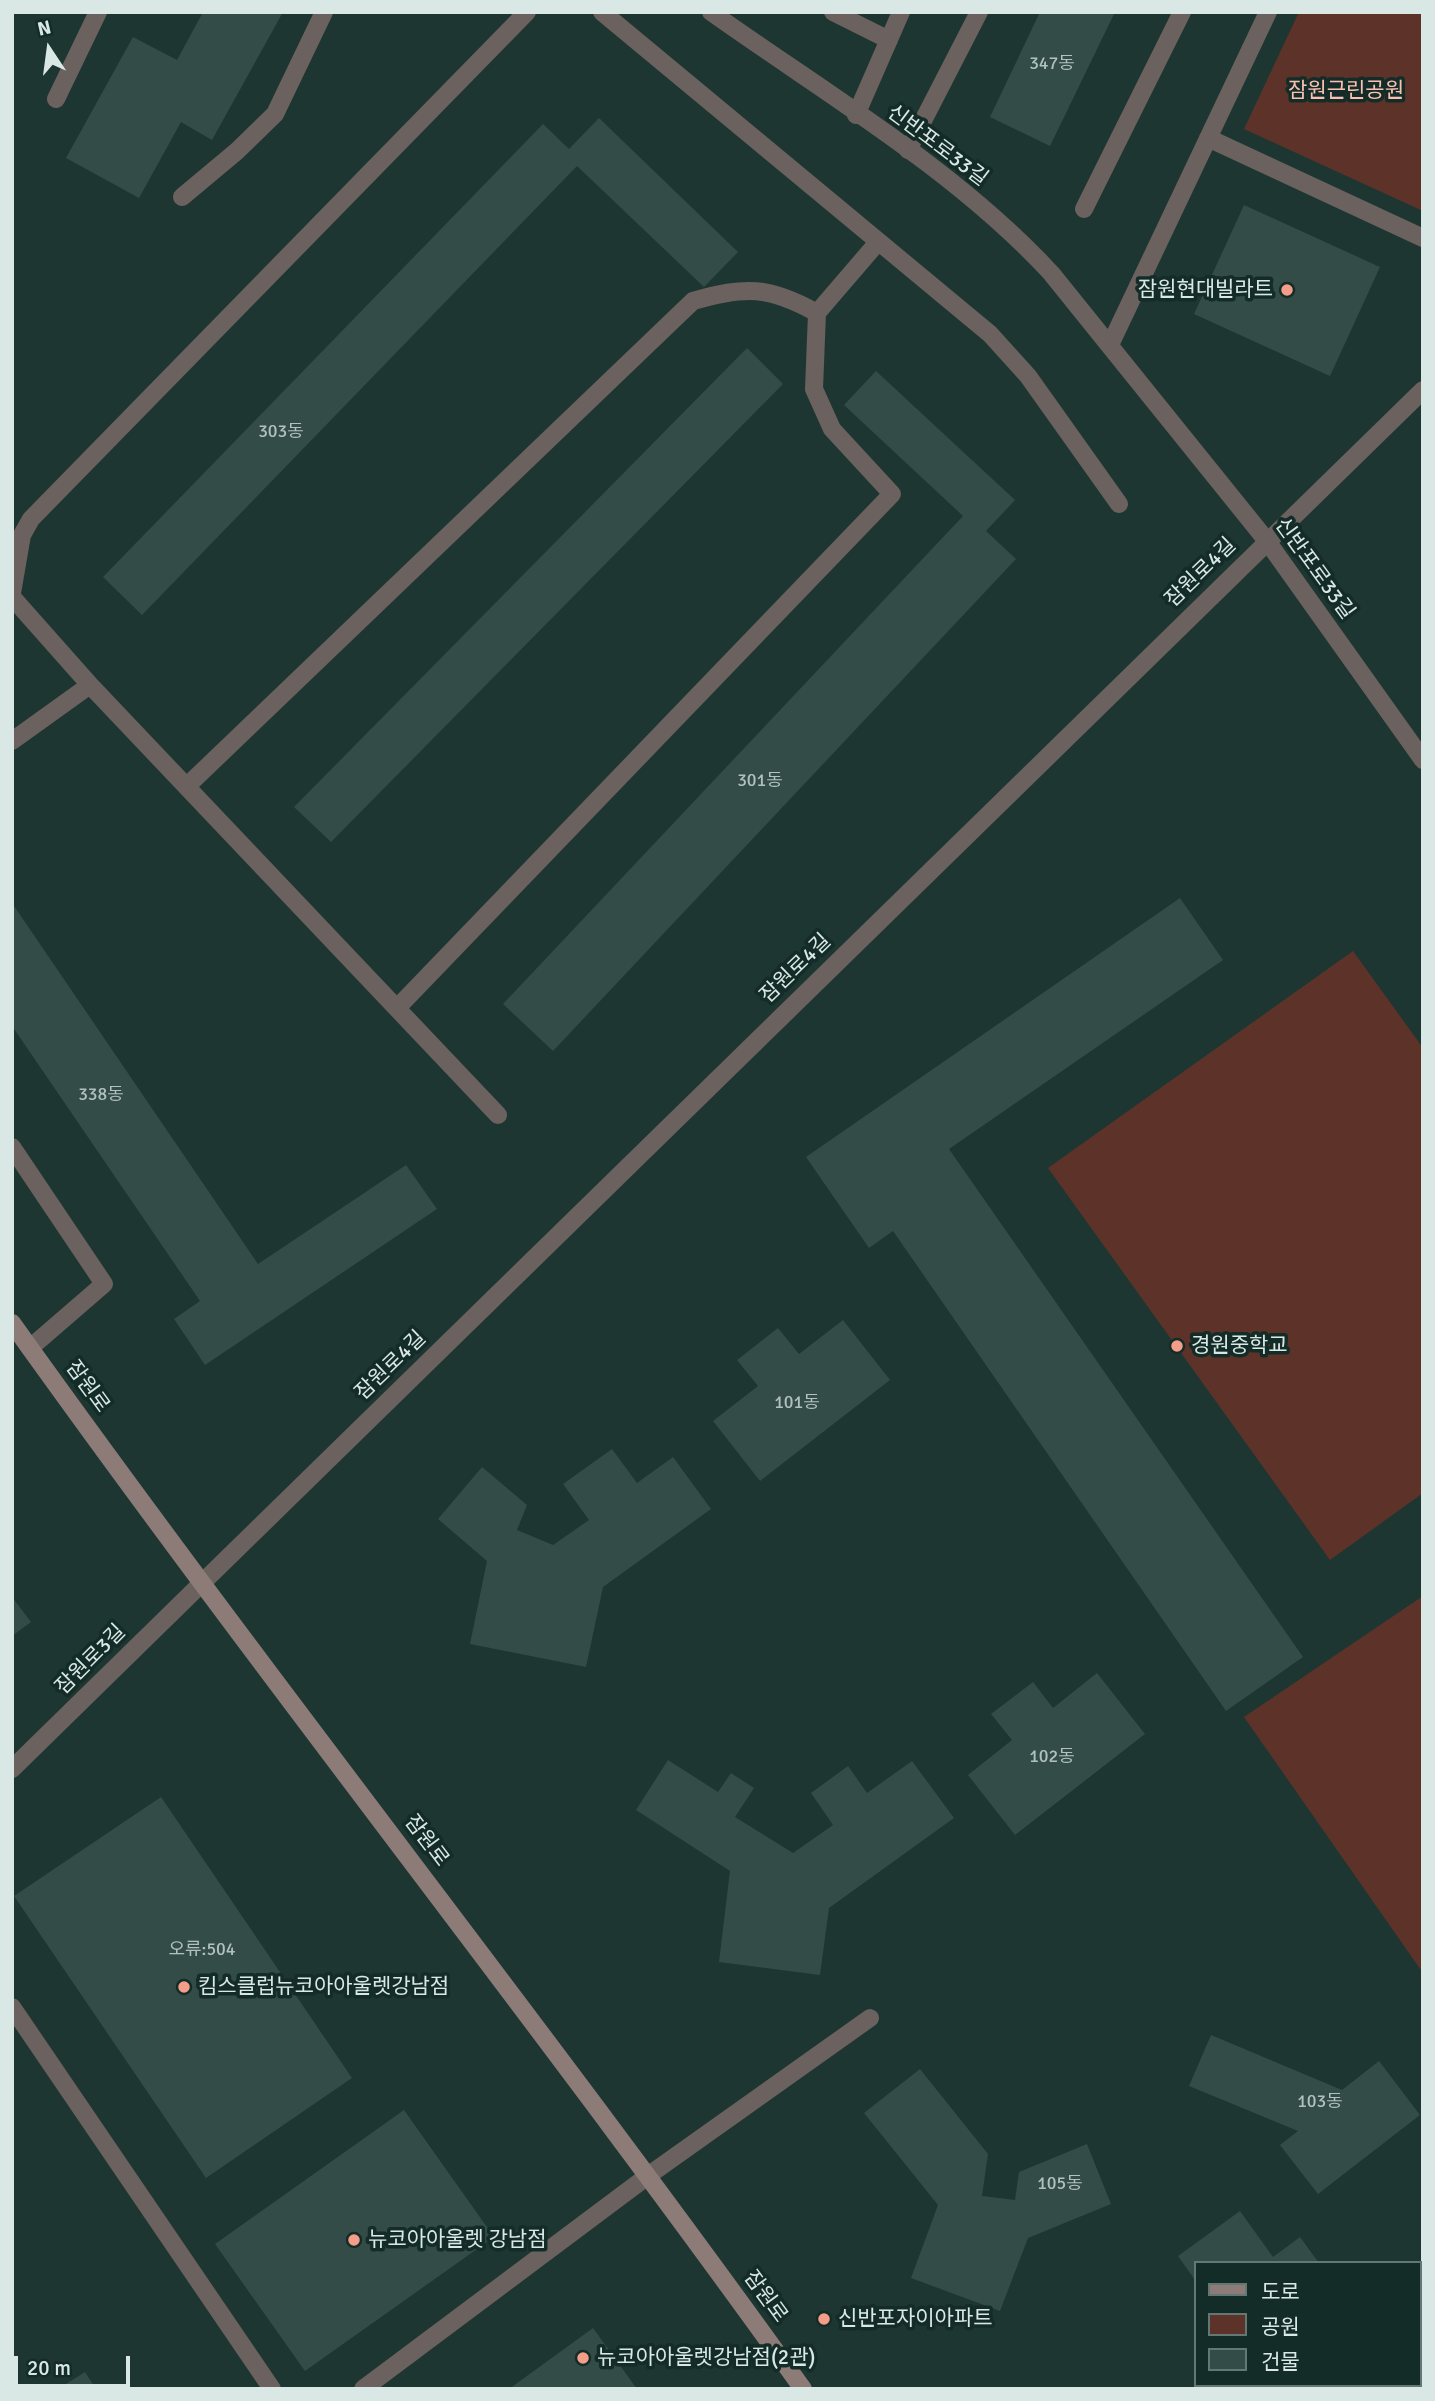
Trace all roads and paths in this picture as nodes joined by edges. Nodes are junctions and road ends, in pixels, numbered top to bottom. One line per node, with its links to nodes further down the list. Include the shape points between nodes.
1 (98, 12): 12 (street)
2 (324, 12): 16 (street, via 275,114)
3 (527, 12): 25 (street, via 31,519 22,535)
4 (602, 12): 19 (street)
5 (711, 12): 13 (street, 신반포로33길)
6 (833, 12): 11 (street)
7 (901, 12): 11 (street)
8 (979, 12): 15 (street)
9 (1182, 12): 17 (street)
10 (1268, 12): 14 (street)
11 (889, 40): 13 (street)
12 (57, 99)
13 (856, 115): 15 (street, 신반포로33길)
14 (1208, 138): 18 (street); 21 (street)
15 (908, 150): 21 (street, 신반포로33길, via 1024,243)
16 (182, 197)
17 (1084, 209)
18 (1423, 237)
19 (878, 242): 20 (street); 23 (street, via 990,334 1028,376)
20 (817, 313): 29 (street, via 784,294 758,291 722,292 692,301); 30 (street, via 814,389 832,429 892,494)
21 (1110, 345): 24 (street, 신반포로33길)
22 (1423, 390): 24 (street, 잠원로4길)
23 (1119, 504)
24 (1267, 541): 28 (street, 신반포로33길); 35 (street, 잠원로4길)
25 (12, 595): 26 (street)
26 (90, 685): 27 (street); 29 (street)
27 (12, 741)
28 (1423, 760)
29 (187, 786): 30 (street)
30 (397, 1008): 31 (street)
31 (499, 1115)
32 (12, 1146): 34 (street, via 104,1284)
33 (12, 1322): 34 (main road, 잠원로)
34 (30, 1348): 35 (main road, 잠원로)
35 (203, 1582): 36 (street, 잠원로3길); 39 (main road, 잠원로)
36 (12, 1769)
37 (12, 2007): 40 (street)
38 (870, 2018): 39 (street)
39 (649, 2175): 41 (street); 42 (main road, 잠원로)
40 (272, 2389)
41 (363, 2389)
42 (803, 2389)

